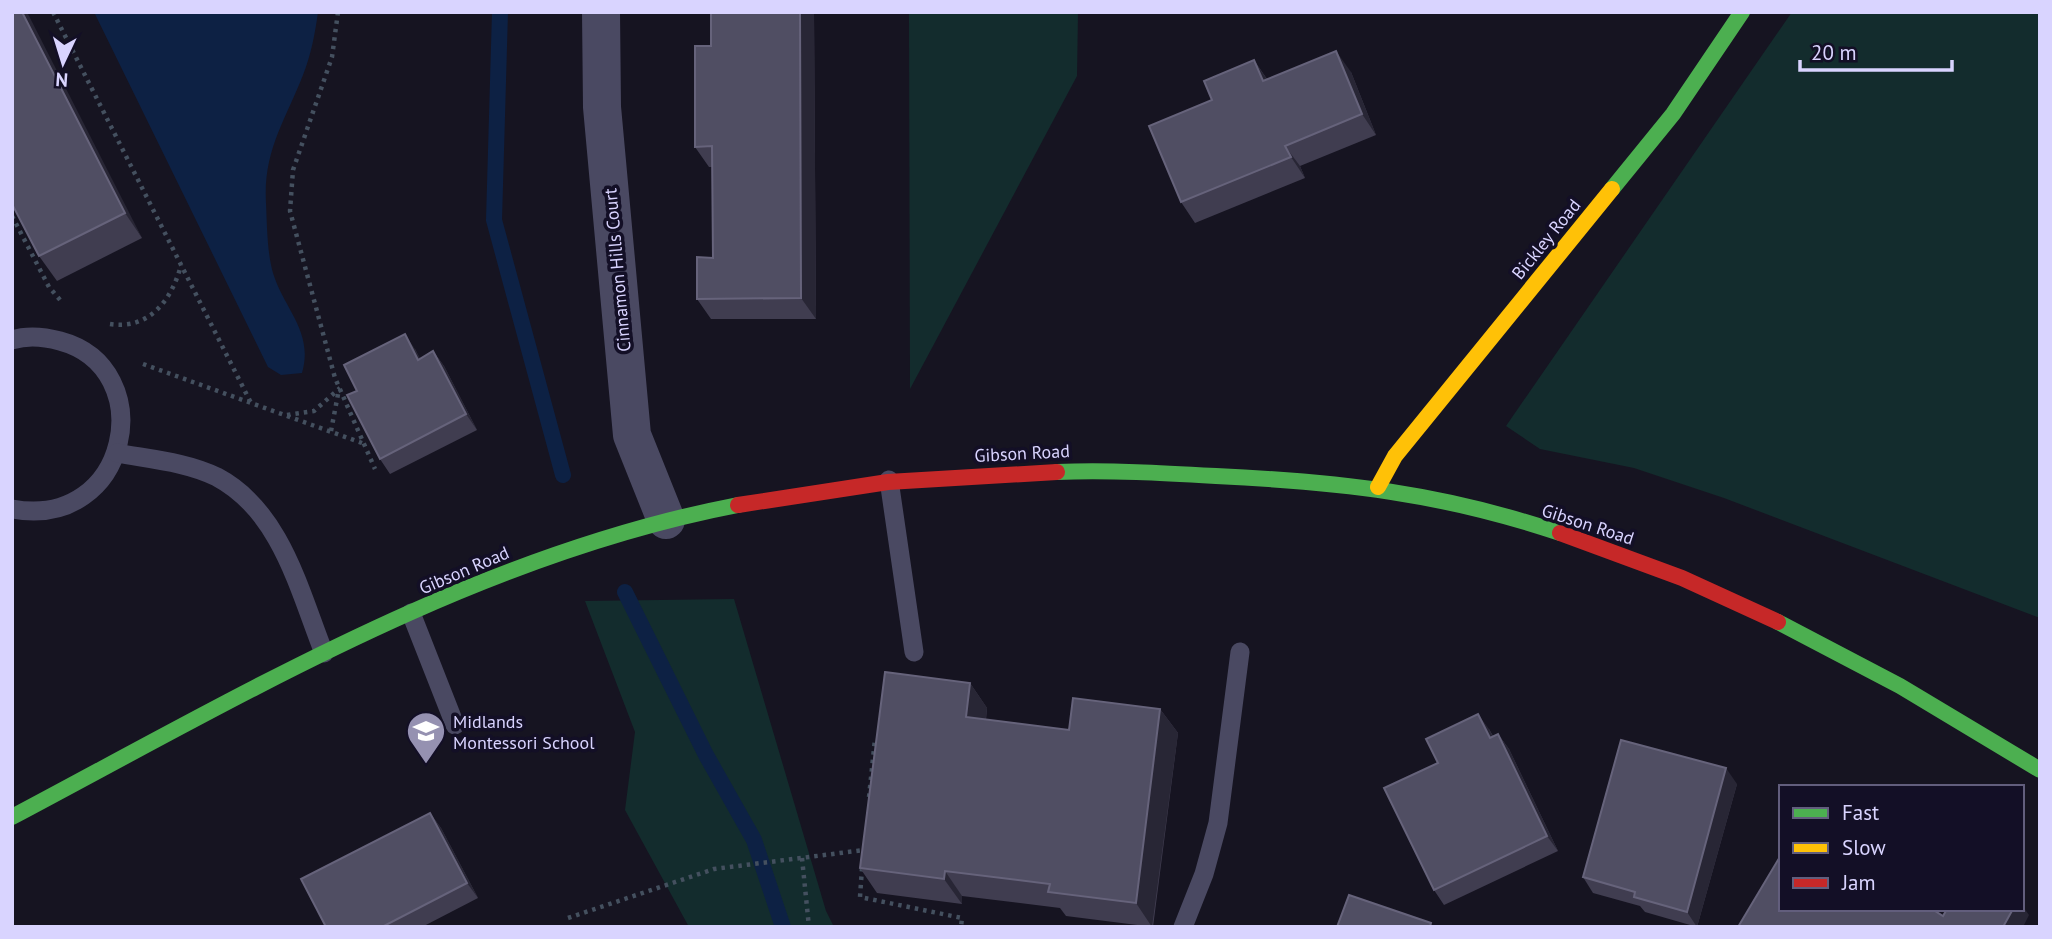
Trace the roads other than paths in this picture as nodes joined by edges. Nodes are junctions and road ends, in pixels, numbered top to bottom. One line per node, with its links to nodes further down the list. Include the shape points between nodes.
1 (601, 12): 8 (street, Cinnamon Hills Court, via 602,107 632,435)
2 (1742, 12): 6 (street, Bickley Road, via 1673,114 1395,456)
3 (12, 340): 4 (lane, via 43,337 69,344 91,358 119,401)
4 (117, 453): 7 (lane, via 104,478 84,497 59,508); 12 (lane, via 172,462 216,477 260,510 292,568)
5 (889, 480): 6 (street, Gibson Road, via 1070,469 1179,472); 8 (street, Gibson Road, via 823,488); 10 (lane)
6 (1378, 488): 14 (street, Gibson Road, via 1449,501 1519,522 1734,598 1814,638)
7 (12, 509)
8 (666, 520): 9 (street, Gibson Road, via 538,560)
9 (411, 613): 12 (street, Gibson Road); 13 (lane)
10 (914, 652)
11 (1240, 652): 16 (lane, via 1218,823 1205,874)
12 (324, 653): 15 (street, Gibson Road)
13 (455, 725)
14 (2040, 770)
15 (12, 817)
16 (1183, 927)

